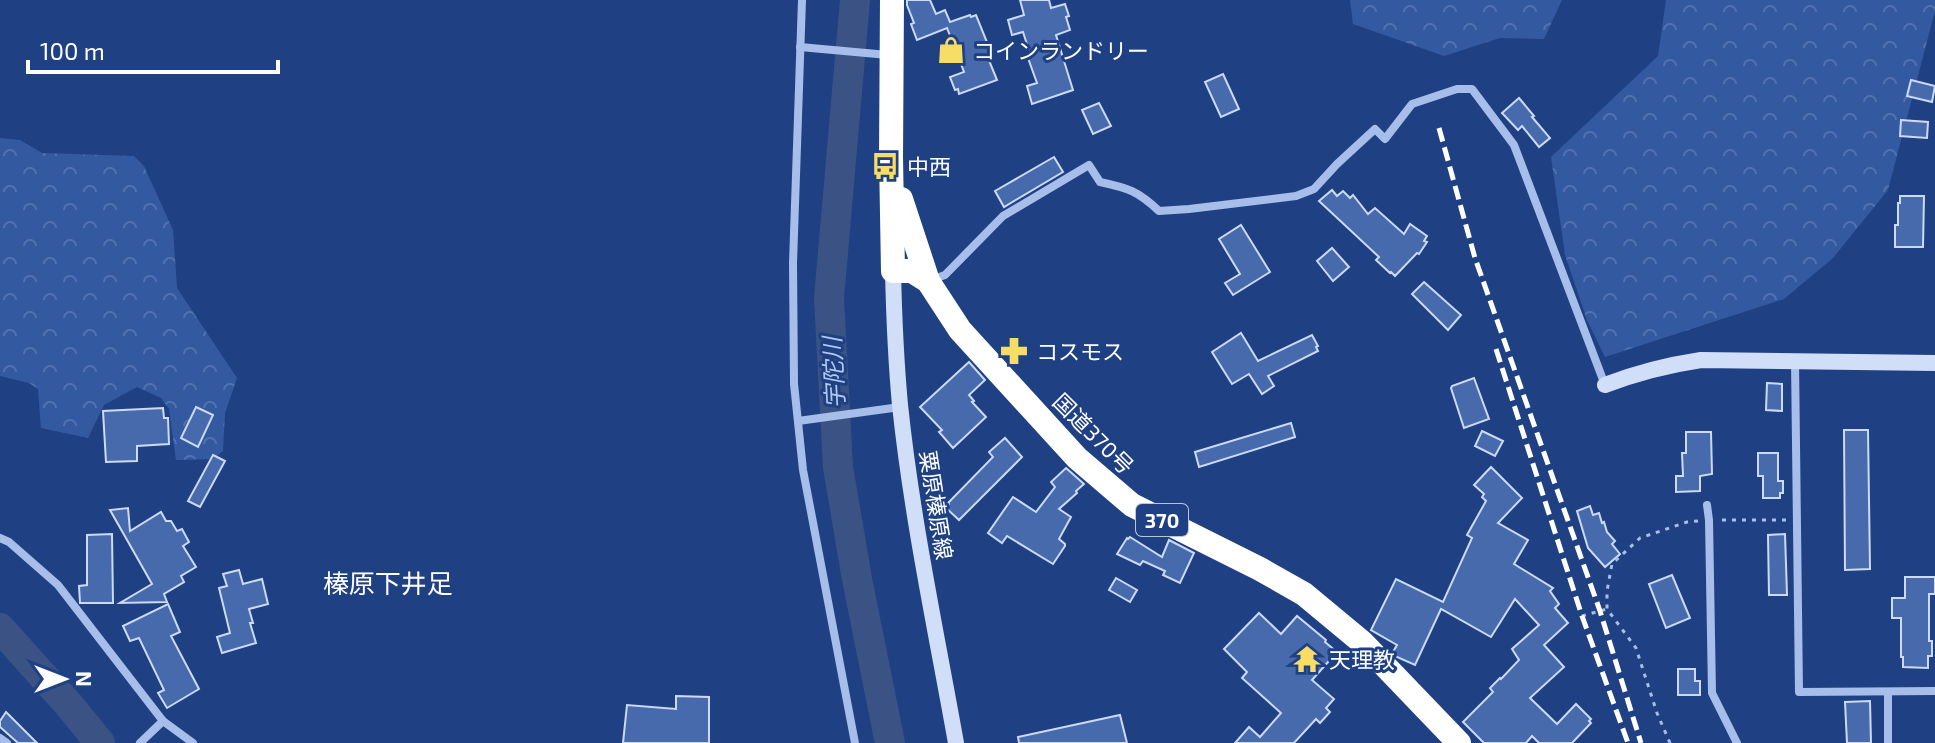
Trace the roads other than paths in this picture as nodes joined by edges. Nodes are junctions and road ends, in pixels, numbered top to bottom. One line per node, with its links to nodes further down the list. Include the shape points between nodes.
1 (802, 0): 3 (street)
2 (892, 0): 4 (highway)
3 (803, 48): 4 (street); 12 (street, via 793,263 794,384)
4 (887, 55): 5 (highway)
5 (891, 157): 6 (highway); 7 (highway, 国道370号)
6 (893, 271): 7 (highway, via 912,271); 11 (main road, 粟原榛原線)
7 (928, 281): 10 (street, via 945,275 1003,216 1089,165 1100,182 1129,188 1159,211 1296,196 1314,189 1375,129 1385,139 1412,104 1472,89 1514,145); 24 (highway, 国道370号 / 370, via 960,330 1077,458 1132,505 1304,594 1363,643)
8 (1795, 361): 9 (main road); 10 (main road, via 1701,360); 16 (street, via 1799,692)
9 (1935, 363)
10 (1605, 385)
11 (901, 407): 12 (street); 23 (main road, 粟原榛原線)
12 (801, 420): 22 (street, via 803,470)
13 (1707, 505): 25 (street, via 1712,693)
14 (0, 538): 17 (street, via 58,585)
15 (1935, 691): 16 (street)
16 (1888, 692): 26 (street)
17 (163, 721): 20 (street); 21 (street)
18 (0, 738): 19 (street)
19 (7, 743)
20 (140, 743)
21 (193, 743)
22 (855, 743)
23 (956, 743)
24 (1459, 743)
25 (1737, 743)
26 (1888, 743)

